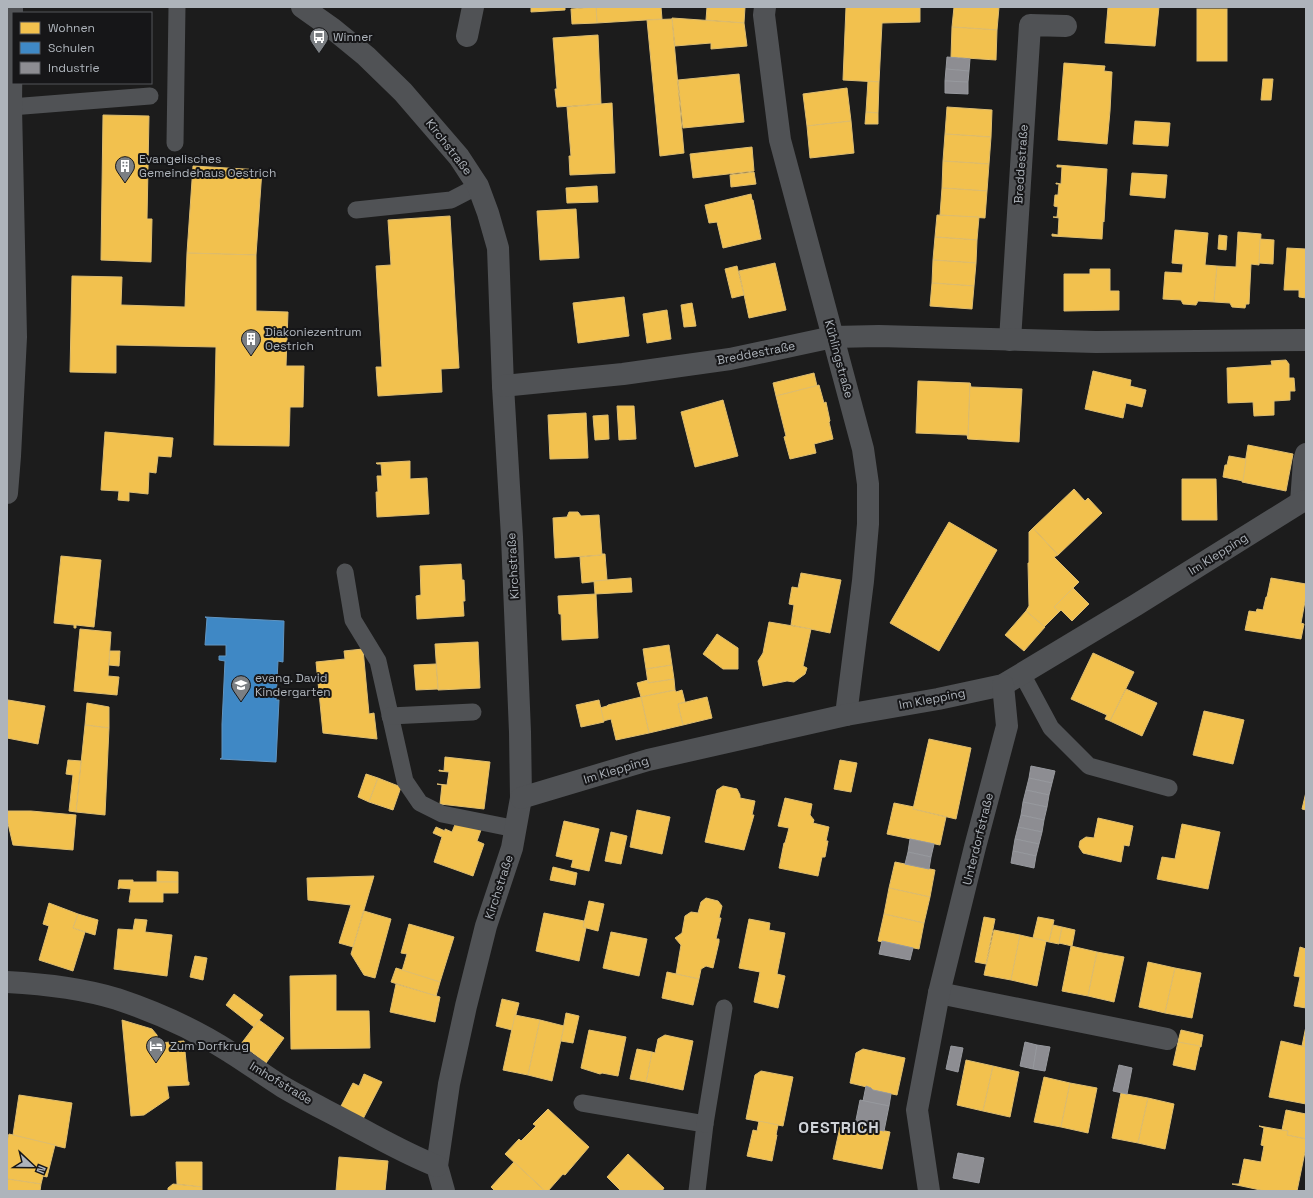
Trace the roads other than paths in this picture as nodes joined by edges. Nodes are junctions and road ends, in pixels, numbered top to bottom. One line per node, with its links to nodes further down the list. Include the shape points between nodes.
1 (12, 7): 9 (street)
2 (177, 7): 10 (lane)
3 (302, 7): 11 (street, Kirchstraße, via 366,56 403,92 459,157)
4 (473, 7): 7 (street)
5 (765, 7): 13 (street, Kühlingstraße, via 780,140)
6 (1066, 26): 14 (street, Breddestraße, via 1030,25)
7 (467, 36)
8 (150, 96): 9 (lane)
9 (11, 107): 18 (street, via 16,337)
10 (175, 143)
11 (478, 186): 12 (lane, via 451,200); 16 (street, Kirchstraße, via 498,248)
12 (356, 210)
13 (833, 337): 14 (street, Breddestraße); 16 (street, Breddestraße, via 730,359 623,374); 24 (street, Kühlingstraße, via 863,449 868,484 868,524 863,581)
14 (1010, 340): 15 (street, Breddestraße)
15 (1306, 340)
16 (503, 386): 27 (street, Kirchstraße, via 512,545)
17 (1306, 454): 19 (street, Im Klepping)
18 (7, 494)
19 (1304, 501): 21 (street, Im Klepping)
20 (345, 572): 25 (lane, via 353,620 378,661)
21 (1022, 674): 22 (street, Im Klepping); 26 (lane, via 1051,728 1088,766)
22 (1004, 685): 24 (street, Im Klepping); 30 (street, Unterdorfstraße, via 1007,726)
23 (473, 712): 25 (lane)
24 (846, 715): 27 (street, Im Klepping, via 648,760)
25 (390, 716): 28 (lane, via 405,781 420,803 442,814)
26 (1169, 788)
27 (521, 798): 28 (street, Kirchstraße)
28 (516, 829): 35 (street, Kirchstraße, via 486,926 466,1006)
29 (7, 982): 35 (street, Imhofstraße, via 38,983 82,990 156,1014 229,1051 284,1087 341,1118 412,1156)
30 (939, 993): 32 (street); 38 (street, Unterdorfstraße, via 917,1110)
31 (724, 1008): 34 (lane)
32 (1167, 1039)
33 (582, 1103): 34 (lane)
34 (705, 1124): 37 (lane)
35 (437, 1166): 36 (street, Kirchstraße)
36 (444, 1191)
37 (697, 1191)
38 (929, 1191)

